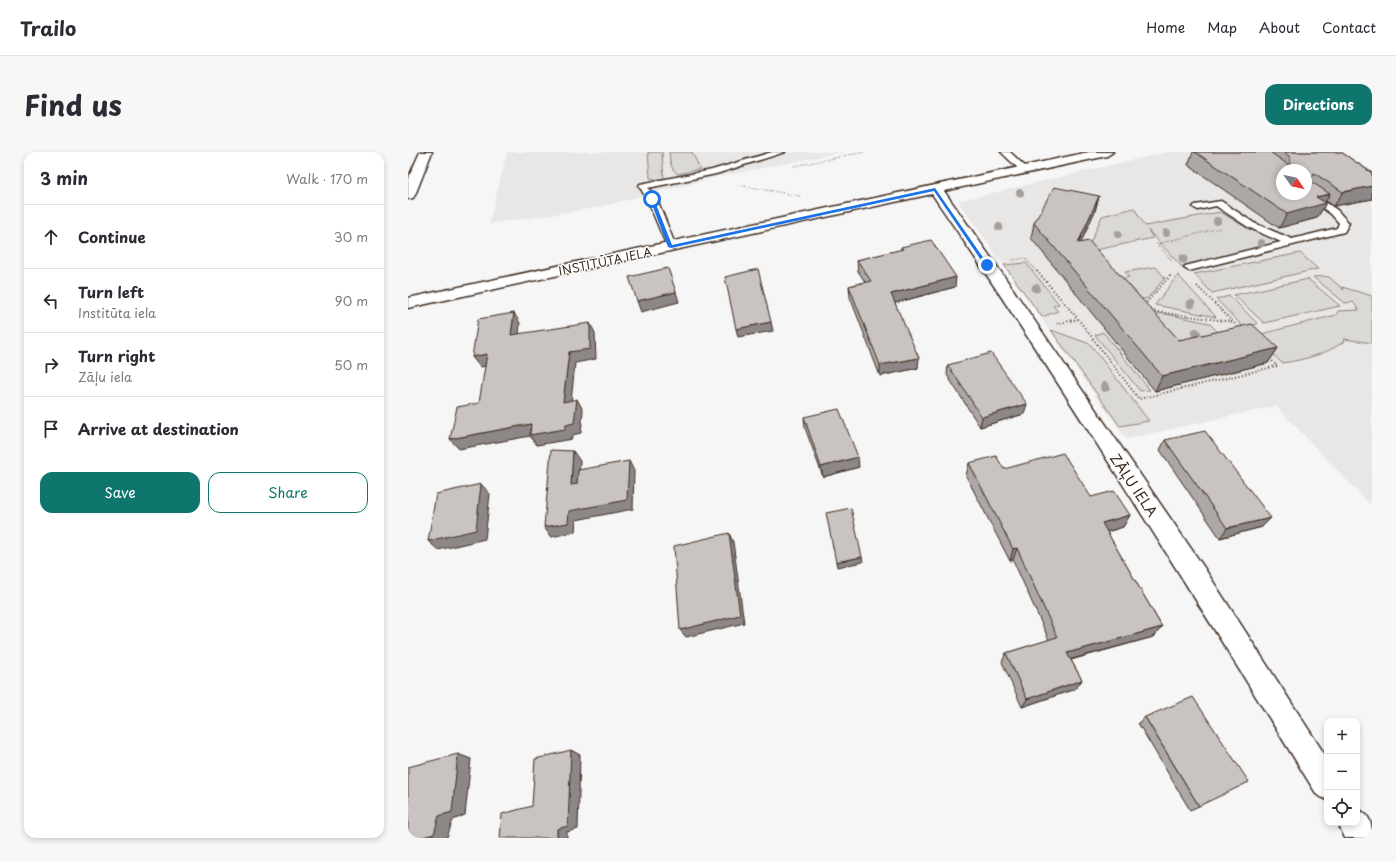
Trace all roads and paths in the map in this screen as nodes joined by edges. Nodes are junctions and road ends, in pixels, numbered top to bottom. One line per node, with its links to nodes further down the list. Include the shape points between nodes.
1 (426, 152): 8 (street)
2 (781, 152): 14 (lane, via 713,172 643,186 652,199)
3 (1005, 152): 5 (lane)
4 (1107, 152): 5 (street, INSTITŪTA IELA)
5 (1025, 170): 7 (street, INSTITŪTA IELA)
6 (732, 183): 11 (path, via 787,193 807,199)
7 (935, 189): 11 (street, INSTITŪTA IELA); 26 (street, ZĀĻU IELA, via 1194,574)
8 (408, 195)
9 (1312, 196): 13 (lane, via 1334,212 1344,223 1341,230)
10 (1198, 207): 13 (lane, via 1218,203 1251,225)
11 (830, 212): 14 (street, INSTITŪTA IELA)
12 (1225, 226): 16 (path, via 1158,244)
13 (1292, 243): 17 (lane)
14 (671, 247): 20 (street, INSTITŪTA IELA)
15 (1025, 258): 25 (path, via 1078,320 1139,399 1277,366)
16 (1174, 262)
17 (1189, 268)
18 (1173, 272): 21 (path)
19 (1192, 281): 23 (path)
20 (408, 303)
21 (1141, 309)
22 (1148, 310): 23 (path)
23 (1233, 322): 24 (path)
24 (1244, 333)
25 (1266, 355)
26 (1324, 780)
27 (1355, 826): 28 (street)
28 (1364, 838)

